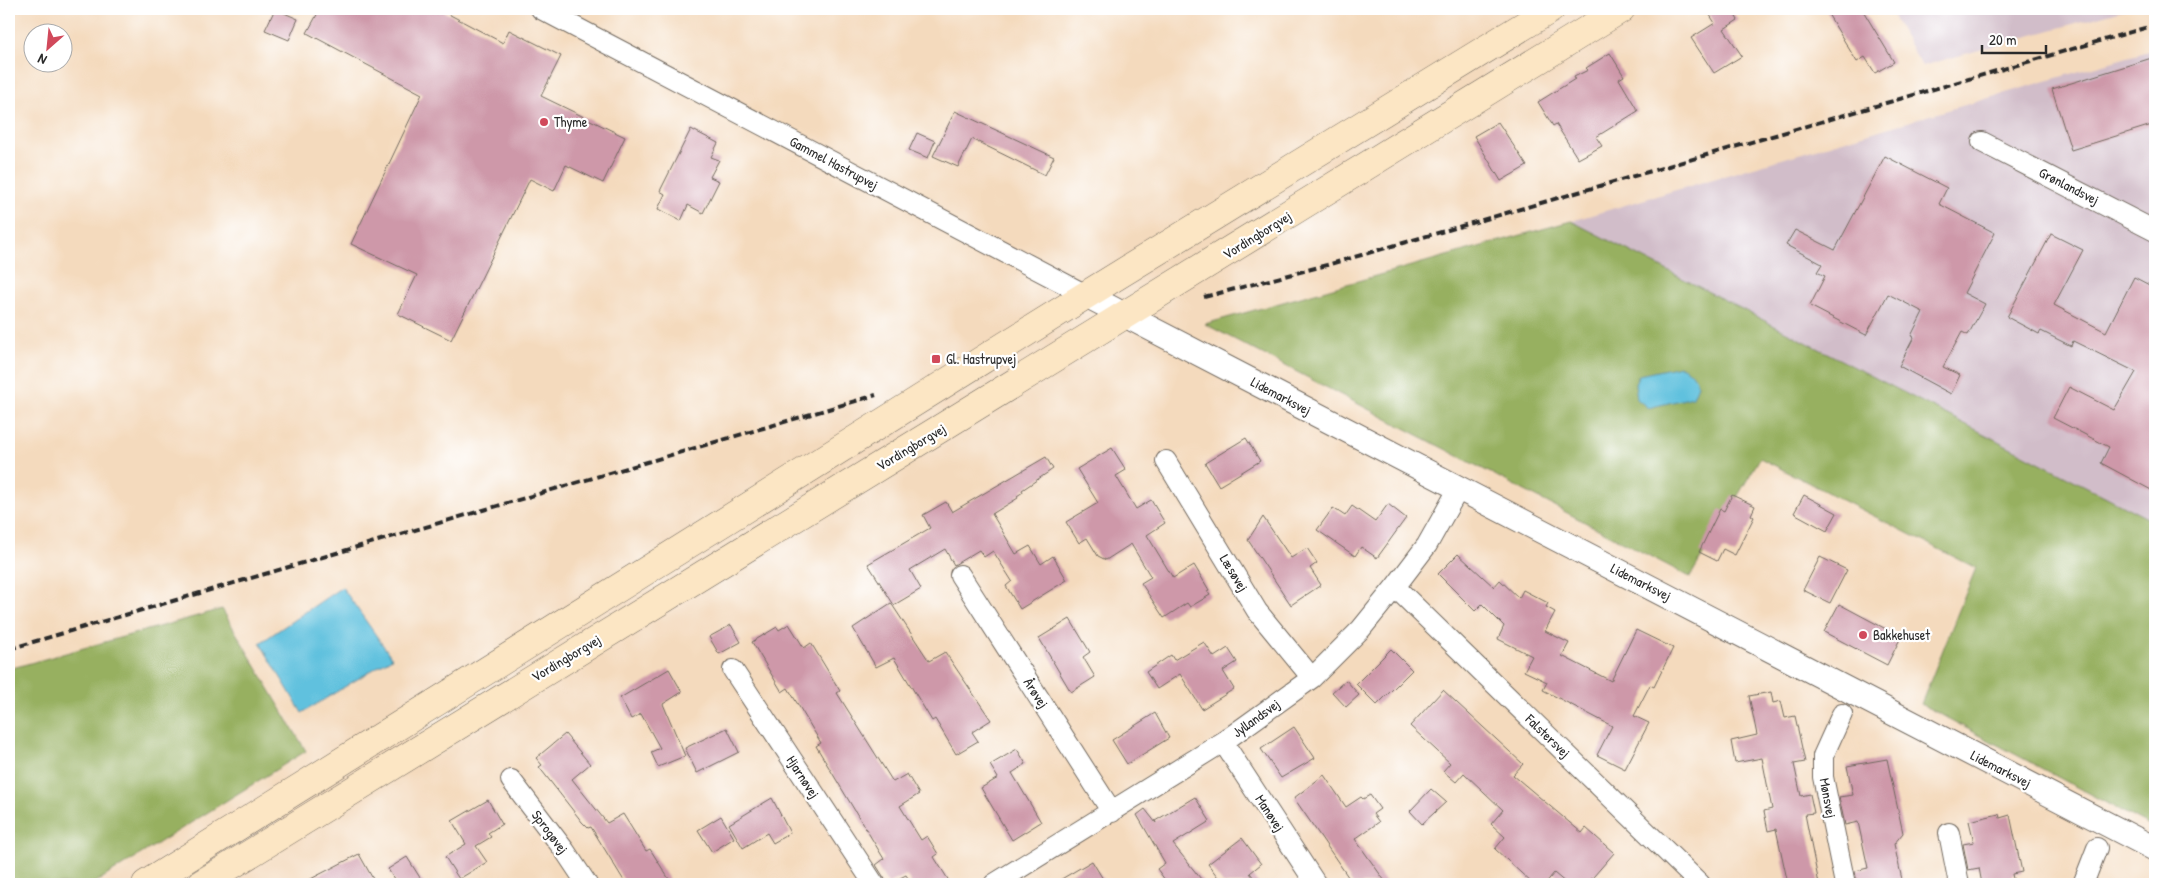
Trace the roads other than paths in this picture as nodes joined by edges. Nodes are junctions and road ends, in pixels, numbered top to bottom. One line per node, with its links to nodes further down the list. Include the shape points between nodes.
1 (542, 9): 6 (street, Gammel Hastrupvej)
2 (1551, 9): 6 (main road)
3 (1621, 9): 7 (main road, Vordingborgvej)
4 (1982, 142): 5 (street, Grønlandsvej)
5 (2155, 231)
6 (1086, 296): 7 (street, Gammel Hastrupvej); 22 (main road)
7 (1127, 315): 9 (street, Lidemarksvej); 23 (main road, Vordingborgvej, via 470,716)
8 (1166, 461): 13 (street, Læsøvej, via 1257,611)
9 (1459, 488): 11 (street, Jyllandsvej, via 1427,546); 20 (street, Lidemarksvej)
10 (960, 574): 17 (street, Årøvej)
11 (1395, 587): 13 (street, Jyllandsvej, via 1361,629); 28 (street, Falstersvej)
12 (732, 670): 25 (street, Hjarnøvej)
13 (1312, 678): 15 (street, Jyllandsvej)
14 (1842, 714): 29 (street, Mønsvej, via 1823,756 1823,777)
15 (1223, 742): 17 (street, Jyllandsvej); 27 (street, Manøvej)
16 (512, 780): 24 (street, Sprogøvej)
17 (1112, 812): 21 (street, Jyllandsvej)
18 (1949, 833): 30 (street)
19 (2097, 848): 31 (street)
20 (2155, 848)
21 (1021, 877): 26 (street, Jyllandsvej)
22 (146, 884)
23 (202, 884)
24 (587, 884)
25 (874, 884)
26 (994, 884)
27 (1316, 884)
28 (1700, 884)
29 (1845, 884)
30 (1960, 884)
31 (2082, 884)

